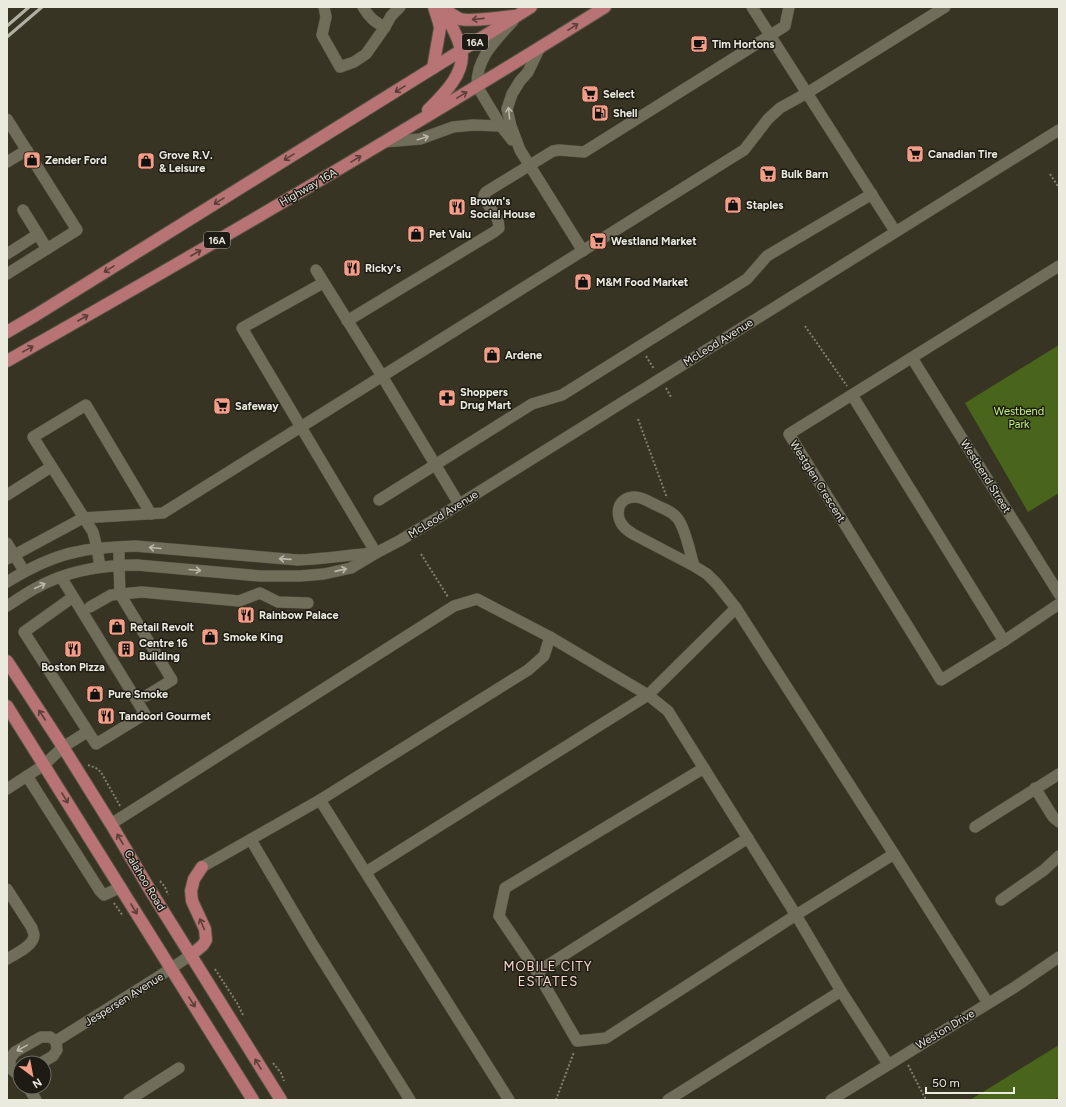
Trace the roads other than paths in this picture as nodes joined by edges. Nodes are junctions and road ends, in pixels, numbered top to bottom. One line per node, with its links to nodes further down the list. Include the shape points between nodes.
1 (324, 7): 12 (street, via 326,18 322,35 340,67 366,54)
2 (363, 7): 12 (street, via 376,23)
3 (400, 7): 12 (street)
4 (434, 7): 16 (main road, via 440,28)
5 (441, 7): 11 (main road, one-way to 5, via 465,20); 15 (main road)
6 (531, 7): 11 (main road, 16A)
7 (605, 7): 14 (main road, Highway 16A / 16A, one-way to 7)
8 (752, 7): 13 (street)
9 (789, 7): 13 (street, via 785,26)
10 (945, 7): 18 (street)
11 (517, 16): 15 (main road, 16A); 17 (street, via 481,61)
12 (385, 27)
13 (770, 36): 18 (street); 27 (street, via 584,152 553,151)
14 (540, 47): 17 (main road, Highway 16A / 16A); 25 (street, one-way to 14, via 507,109 512,94 528,72)
15 (462, 50): 16 (main road, 16A); 20 (main road, via 459,73)
16 (433, 68): 40 (main road, 16A, one-way to 40)
17 (477, 86): 20 (main road, Highway 16A / 16A, one-way to 17); 21 (street)
18 (807, 93): 28 (street); 33 (street, via 780,108 744,150)
19 (7, 119): 24 (street)
20 (417, 123): 23 (main road, Highway 16A / 16A)
21 (501, 126): 23 (street, one-way to 21, via 420,139 453,127); 25 (street)
22 (1059, 130): 30 (street, McLeod Avenue)
23 (384, 142): 42 (main road, Highway 16A / 16A, one-way to 23)
24 (27, 150): 26 (street); 32 (street, via 77,230)
25 (520, 150): 27 (street)
26 (7, 162)
27 (530, 165): 33 (street); 39 (street, via 484,195 498,220 499,228)
28 (872, 194): 30 (street); 46 (street, via 768,256 747,279 575,386 562,394 532,404)
29 (23, 210): 31 (street)
30 (895, 232): 50 (street, McLeod Avenue)
31 (38, 234): 32 (street); 34 (street)
32 (47, 249): 37 (street)
33 (583, 251): 43 (street)
34 (7, 254)
35 (1059, 266): 41 (street, Westglen Crescent)
36 (316, 270): 38 (street)
37 (7, 274)
38 (323, 283): 39 (street); 45 (street, via 242,328)
39 (347, 321): 43 (street)
40 (7, 332)
41 (912, 358): 44 (street, Westglen Crescent); 68 (street, Westbend Street)
42 (7, 361)
43 (382, 376): 45 (street); 46 (street)
44 (852, 395): 76 (street); 76 (street, Westglen Crescent, via 789,434 941,680)
45 (301, 427): 51 (street, via 162,513); 56 (street)
46 (435, 465): 49 (street); 50 (street)
47 (51, 467): 48 (street); 51 (street, via 33,437 86,404); 52 (street)
48 (7, 495)
49 (379, 500)
50 (459, 504): 56 (street, McLeod Avenue)
51 (151, 514): 52 (street)
52 (83, 518): 55 (street, via 93,532); 57 (street)
53 (7, 543): 57 (street)
54 (120, 547): 55 (street, McLeod Avenue); 58 (street, McLeod Avenue, one-way to 54, via 135,546); 59 (street)
55 (97, 548): 61 (street); 62 (street, McLeod Avenue, via 75,552)
56 (376, 553): 58 (street, McLeod Avenue, one-way to 58, via 298,560); 63 (street, McLeod Avenue, one-way to 56, via 324,574 351,568)
57 (10, 556): 62 (street)
58 (261, 557): 63 (street)
59 (119, 565): 61 (street, McLeod Avenue); 63 (street, McLeod Avenue, one-way to 63); 67 (street)
60 (694, 566): 60 (street, via 678,518 635,497 623,501 618,512 625,528); 74 (street, via 717,584)
61 (100, 567): 64 (street, McLeod Avenue)
62 (24, 571): 65 (street, McLeod Avenue)
63 (260, 576): 66 (street)
64 (61, 577): 69 (street); 72 (street, McLeod Avenue, one-way to 64, via 36,587)
65 (7, 582)
66 (260, 593): 67 (street, via 238,601 142,592); 70 (street, via 278,602)
67 (120, 594): 73 (street, via 111,595); 79 (street, via 172,680)
68 (1059, 594)
69 (73, 597): 81 (street, via 24,632); 81 (street, via 145,714 96,744)
70 (308, 603)
71 (1059, 604): 76 (street, Westglen Crescent)
72 (7, 606)
73 (90, 607)
74 (736, 608): 78 (street); 95 (street)
75 (550, 637): 78 (street); 89 (street, via 544,656 528,670); 91 (street, via 477,599 454,606)
76 (1004, 641)
77 (7, 661): 82 (main road, Calahoo Road, one-way to 77)
78 (648, 695): 84 (street, via 668,711); 98 (street)
79 (146, 696)
80 (7, 706): 83 (main road)
81 (87, 732): 82 (street)
82 (63, 748): 83 (street); 91 (main road, Calahoo Road)
83 (44, 765): 86 (street); 99 (main road, one-way to 99)
84 (704, 768): 93 (street); 107 (street, via 506,888 499,916)
85 (1059, 774): 87 (street)
86 (27, 776): 88 (street); 99 (street, via 104,895)
87 (1035, 788): 90 (street, via 1053,817); 92 (street)
88 (7, 789)
89 (320, 800): 94 (street); 98 (street)
90 (1059, 822)
91 (111, 824): 103 (main road, Calahoo Road, one-way to 91)
92 (975, 827)
93 (748, 838): 102 (street); 107 (street)
94 (251, 840): 97 (street); 120 (street)
95 (894, 854): 102 (street); 109 (street)
96 (1059, 856): 101 (street, via 1044,870)
97 (202, 867): 103 (main road, one-way to 97, via 206,940 192,901 191,890 194,879)
98 (366, 872): 121 (street)
99 (121, 887): 106 (main road, one-way to 106)
100 (7, 889): 105 (street, via 34,935 29,946)
101 (1001, 900)
102 (796, 915): 107 (street, via 606,1038 578,1041); 108 (street)
103 (191, 955): 106 (street, Jespersen Avenue); 119 (main road, Calahoo Road, one-way to 103)
104 (1059, 957): 109 (street, Weston Drive)
105 (7, 959)
106 (172, 969): 110 (street, Jespersen Avenue); 118 (main road, one-way to 118)
107 (537, 972)
108 (841, 991): 114 (street); 122 (street)
109 (988, 1003): 114 (street, Weston Drive)
110 (56, 1042): 111 (street, one-way to 111, via 50,1037 41,1037); 113 (street, via 57,1050)
111 (13, 1055)
112 (12, 1056): 116 (street, one-way to 116)
113 (52, 1057)
114 (888, 1064): 123 (street, Weston Drive)
115 (179, 1068): 117 (street)
116 (12, 1070)
117 (129, 1100)
118 (253, 1100)
119 (281, 1100)
120 (410, 1100)
121 (509, 1100)
122 (668, 1100)
123 (831, 1100)

